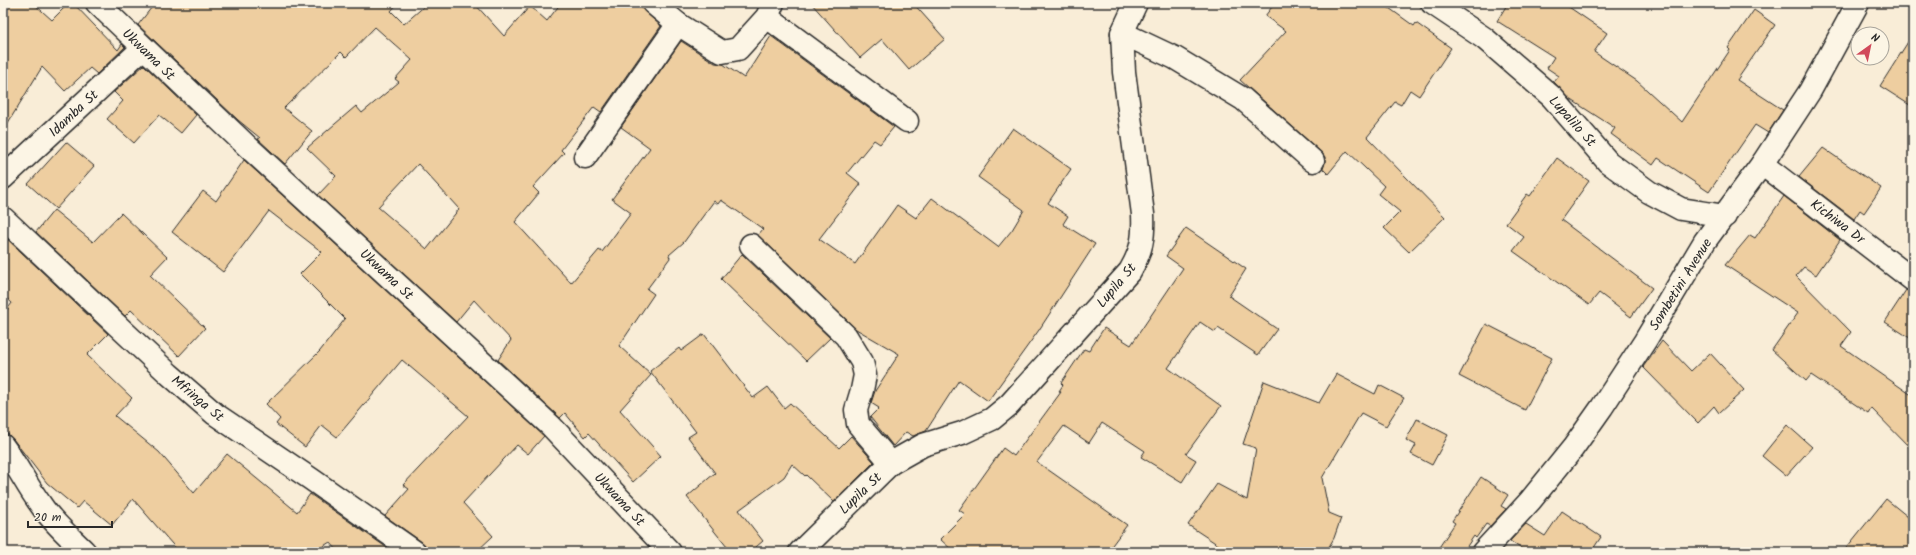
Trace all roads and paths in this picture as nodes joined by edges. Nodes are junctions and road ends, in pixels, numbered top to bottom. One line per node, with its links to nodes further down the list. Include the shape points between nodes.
1 (97, 3): 9 (street, Ukwama St)
2 (653, 3): 7 (street)
3 (1136, 3): 8 (street)
4 (1432, 3): 15 (street, Lupalilo St, via 1484,38 1552,96 1608,162 1649,192 1681,209)
5 (1858, 3): 13 (street, Sombetini Avenue, via 1810,91)
6 (770, 10): 7 (street, via 738,49 731,51 722,52); 10 (street)
7 (678, 24): 11 (street)
8 (1122, 33): 12 (street, via 1175,58 1244,99); 20 (street, Lupila St, via 1124,72 1143,214 1144,236 1139,255 1130,271 1009,405 992,419 962,433 923,445)
9 (143, 48): 14 (street, Idamba St); 23 (street, Ukwama St, via 551,426)
10 (907, 121)
11 (585, 157)
12 (1313, 161)
13 (1762, 164): 15 (street, Sombetini Avenue); 18 (street, Kichiwa Dr)
14 (3, 178)
15 (1725, 216): 25 (street, Sombetini Avenue, via 1705,241 1645,341 1573,448 1530,501)
16 (3, 218): 22 (street, Mfringa St, via 214,414)
17 (751, 245): 20 (street, via 846,336 862,362 864,375 856,410 858,424)
18 (1913, 280)
19 (3, 446): 21 (street, via 41,505)
20 (891, 463): 24 (street, Lupila St)
21 (85, 552)
22 (415, 552)
23 (670, 552)
24 (800, 552)
25 (1483, 552)

